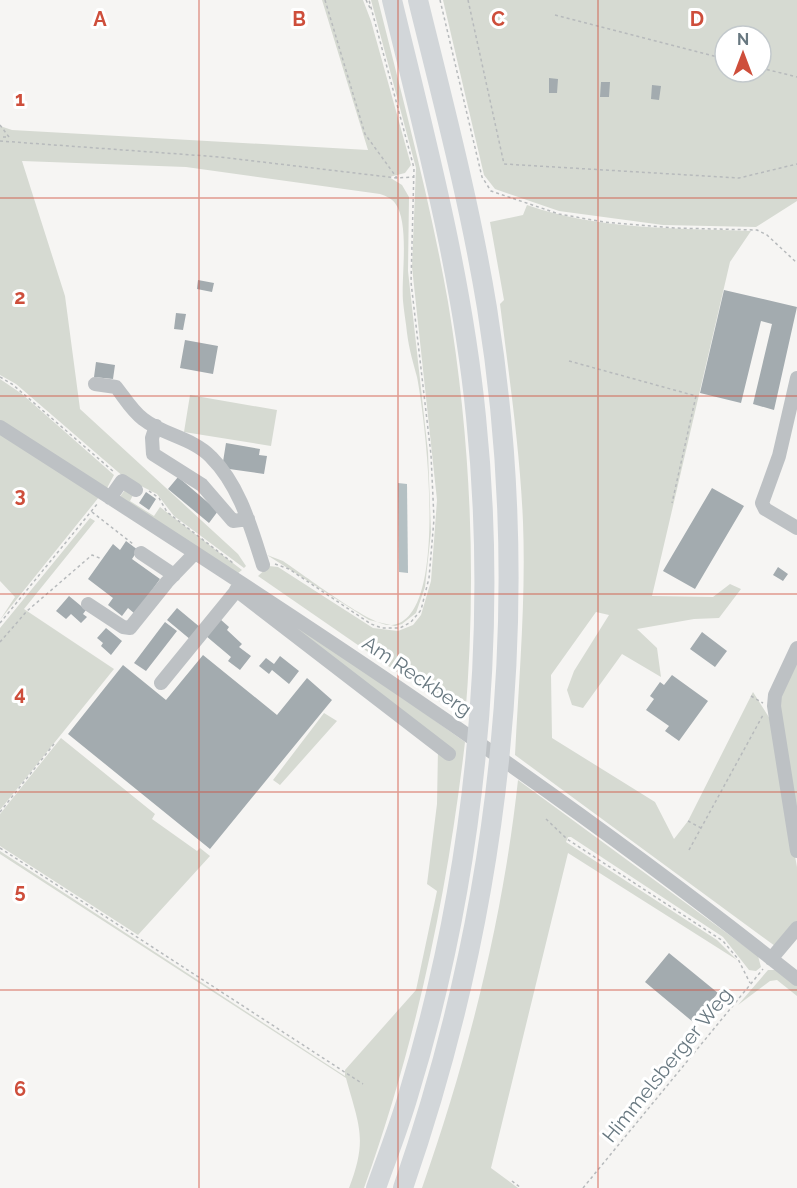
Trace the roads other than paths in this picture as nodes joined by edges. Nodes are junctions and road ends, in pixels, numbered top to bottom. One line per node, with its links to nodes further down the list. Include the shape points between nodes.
1 (392, 0): 24 (highway, via 436,183 461,309 476,417 484,639 472,779 441,969 408,1096)
2 (418, 0): 25 (highway, via 461,177 487,308 501,412 508,639 504,717 482,895 462,993 431,1108)
3 (797, 378): 10 (street, via 779,456 762,505)
4 (94, 384): 5 (street, via 116,387 142,418)
5 (156, 426): 9 (street, via 211,457 234,489); 9 (street, via 153,454 202,485 233,521)
6 (0, 427): 8 (street, Am Reckberg)
7 (142, 490): 8 (street, via 122,481)
8 (108, 496): 12 (street, Am Reckberg)
9 (248, 519): 13 (street)
10 (797, 528)
11 (141, 553): 14 (street)
12 (195, 553): 14 (street); 15 (street, Am Reckberg)
13 (263, 565)
14 (174, 575): 16 (street, via 130,628)
15 (239, 587): 18 (street); 19 (street); 22 (street, Am Reckberg, via 461,730)
16 (88, 604)
17 (797, 648): 20 (street, via 771,703)
18 (161, 683)
19 (449, 754)
20 (797, 851)
21 (797, 928): 22 (street)
22 (771, 959): 23 (street, Am Reckberg)
23 (797, 979)
24 (376, 1188)
25 (403, 1188)

